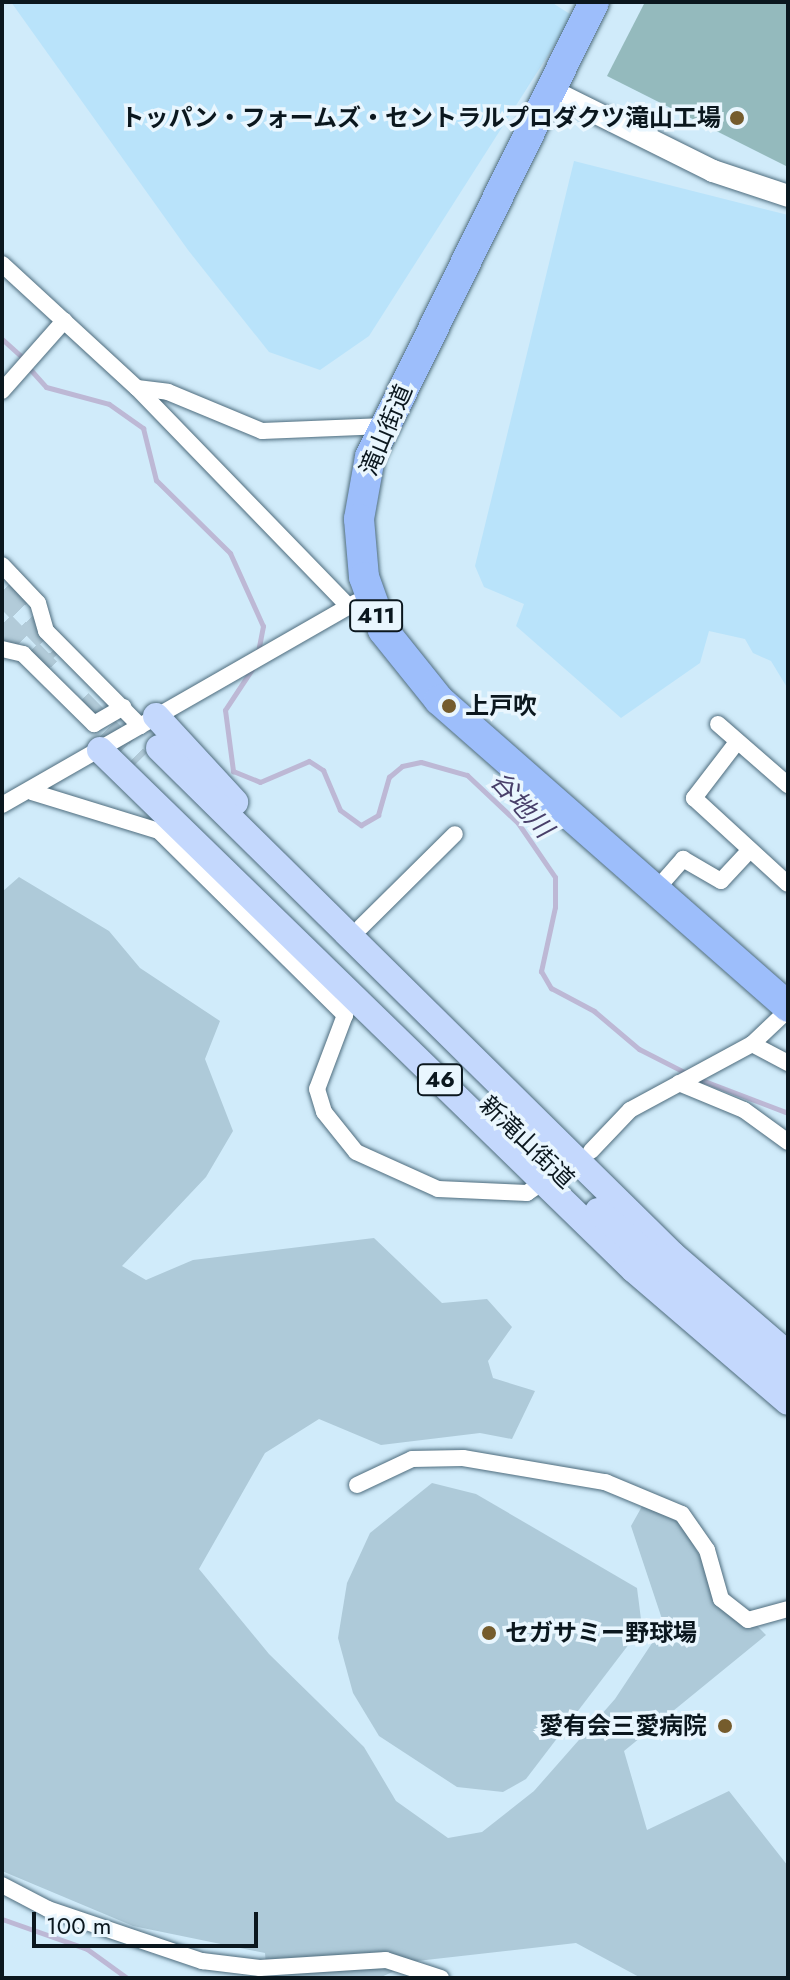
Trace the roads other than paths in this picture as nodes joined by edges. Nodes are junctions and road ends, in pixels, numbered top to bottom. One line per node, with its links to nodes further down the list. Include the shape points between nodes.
1 (594, 2): 2 (highway, 滝山街道 / 411)
2 (552, 91): 3 (street, via 713,171); 8 (highway, 滝山街道 / 411)
3 (788, 196)
4 (2, 264): 5 (street)
5 (64, 321): 6 (street); 7 (street)
6 (5, 380)
7 (137, 388): 8 (street, via 168,392 262,431); 10 (street)
8 (385, 426): 10 (highway, 滝山街道 / 411, via 360,504)
9 (2, 565): 12 (street, via 38,603 46,631)
10 (358, 601): 13 (street); 23 (highway, 滝山街道 / 411, via 431,692)
11 (2, 649): 12 (street, via 23,654 94,724)
12 (124, 707): 13 (street)
13 (148, 721): 16 (street); 24 (main road, 46)
14 (718, 724): 15 (street)
15 (737, 742): 17 (street); 21 (street, via 694,798)
16 (100, 750): 18 (street); 25 (main road, 46)
17 (788, 785)
18 (32, 792): 19 (street); 25 (street, via 159,831)
19 (2, 805)
20 (455, 834): 24 (street)
21 (749, 851): 22 (street); 23 (street, via 721,881 683,859)
22 (788, 884)
23 (655, 891): 26 (highway, 滝山街道 / 411)
24 (361, 927): 31 (main road, 46)
25 (352, 1007): 32 (main road, 46); 32 (street, via 317,1089 324,1112 356,1152 438,1189 527,1193)
26 (788, 1008): 27 (street)
27 (752, 1044): 28 (street); 29 (street)
28 (788, 1063)
29 (681, 1082): 30 (street, via 744,1110); 31 (street, via 630,1110)
30 (788, 1142)
31 (591, 1151): 33 (main road, 46, via 651,1211)
32 (543, 1182): 37 (main road, 46, via 645,1280)
33 (672, 1254): 34 (main road, 新滝山街道 / 46); 36 (main road, 新滝山街道 / 46, via 148,755 621,1233)
34 (777, 1340): 35 (main road, 新滝山街道 / 46)
35 (788, 1354)
36 (788, 1378)
37 (788, 1402)
38 (357, 1485): 39 (street, via 412,1459 463,1458 605,1482 682,1514 707,1550 721,1599 748,1620)
39 (788, 1609)
40 (2, 1885): 41 (street, via 48,1909 202,1961 260,1968 386,1960)
41 (441, 1978)

